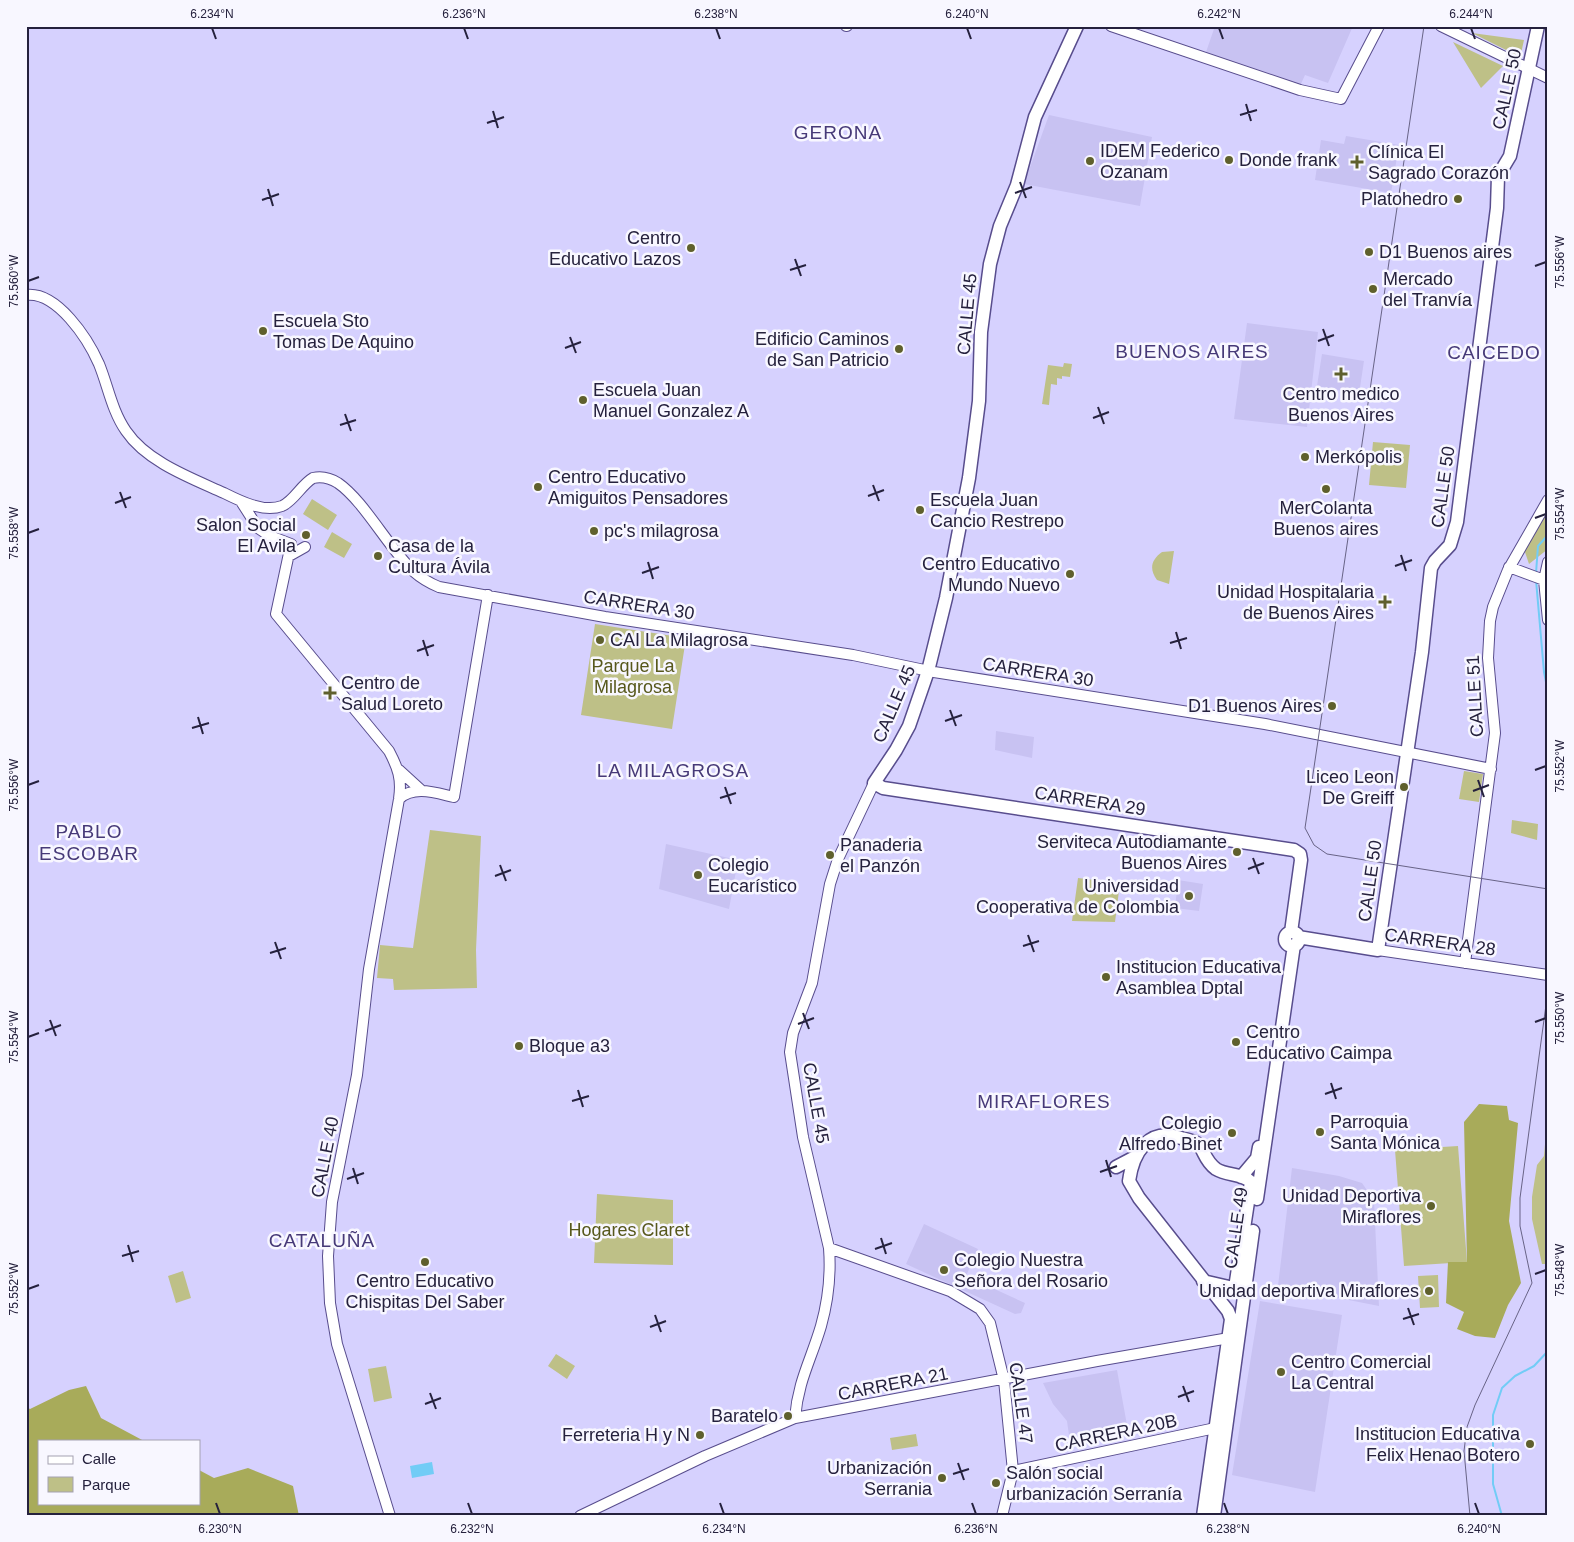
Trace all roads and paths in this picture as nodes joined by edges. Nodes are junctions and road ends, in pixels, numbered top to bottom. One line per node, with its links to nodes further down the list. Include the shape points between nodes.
1 (1077, 26): 22 (main road, CALLE 45, via 1035,117 990,264 981,332 979,402 969,478)
2 (1111, 26): 3 (street, via 1300,90 1341,99)
3 (1380, 26)
4 (1441, 26): 6 (street)
5 (1538, 26): 6 (main road, CALLE 50)
6 (1528, 68): 7 (street); 23 (main road, CALLE 50, via 1510,156 1498,176 1497,208 1456,531 1450,545 1435,560 1432,568)
7 (1548, 78)
8 (26, 295): 10 (street, CARRERA 30, via 44,296 54,302 90,346 125,430 134,440 184,474)
9 (1548, 500): 14 (street, CALLE 51)
10 (242, 503): 11 (street, CARRERA 30); 12 (street)
11 (266, 507): 12 (street, via 258,510); 20 (street, CARRERA 30, via 284,505 312,478 329,478 351,496 390,546 426,581 439,587)
12 (255, 522): 15 (street, via 270,536 291,544)
13 (305, 547): 15 (street)
14 (1520, 548): 17 (street, CALLE 51); 18 (street)
15 (289, 556): 25 (street, via 276,614 389,751)
16 (1548, 562): 19 (street)
17 (1510, 567): 18 (street); 24 (street, CALLE 51, via 1490,621 1488,658 1495,726)
18 (1524, 573): 19 (street)
19 (1542, 579): 21 (street)
20 (488, 595): 22 (street, CARRERA 30, via 605,617 852,655); 27 (street, via 454,797)
21 (1548, 620)
22 (928, 671): 23 (street, CARRERA 30, via 1265,724); 26 (main road, CALLE 45, via 909,726)
23 (1406, 752): 24 (street, CARRERA 30); 31 (main road, CALLE 50)
24 (1490, 769): 32 (street, CALLE 51)
25 (399, 770): 27 (street); 28 (street, CALLE 40)
26 (874, 783): 29 (main road, CARRERA 29, via 883,788 1294,850); 37 (street, CALLE 45, via 838,859 830,884 812,983 793,1033 790,1052 803,1138)
27 (422, 791): 28 (street, via 409,791)
28 (399, 799): 46 (street, CALLE 40, via 369,969 357,1075 332,1202 328,1256 330,1304 337,1344)
29 (1300, 854): 30 (main road, CALLE 49)
30 (1293, 939): 31 (main road, CARRERA 28); 36 (main road, CALLE 49, via 1258,1153); 40 (main road, CALLE 49)
31 (1378, 950): 32 (street, CARRERA 28)
32 (1465, 963): 33 (street, CARRERA 28)
33 (1548, 975)
34 (1135, 1157): 35 (main road); 36 (main road, via 1144,1144 1157,1136 1172,1135 1198,1144 1211,1165 1222,1173); 39 (main road, via 1129,1181)
35 (1116, 1167)
36 (1241, 1177): 38 (main road, CALLE 49, via 1246,1177 1252,1185)
37 (829, 1248): 42 (street, CALLE 47, via 950,1291 980,1309 990,1323); 43 (street, CALLE 45, via 825,1312 804,1370)
38 (1238, 1268): 39 (main road); 40 (main road, CALLE 49)
39 (1209, 1282): 40 (main road); 41 (main road, CALLE 49, via 1228,1311 1231,1323)
40 (1240, 1289): 44 (main road, CALLE 49)
41 (1229, 1338): 42 (street, CARRERA 21); 44 (main road, CALLE 49)
42 (1004, 1380): 43 (street, CARRERA 21); 45 (street, CALLE 47)
43 (795, 1418): 47 (street, CARRERA 21)
44 (1220, 1427): 45 (street, CARRERA 20B); 49 (main road, CALLE 49); 50 (main road, CALLE 49)
45 (1013, 1471): 48 (street, CALLE 47)
46 (390, 1516)
47 (580, 1516)
48 (1002, 1516)
49 (1203, 1516)
50 (1214, 1516)

